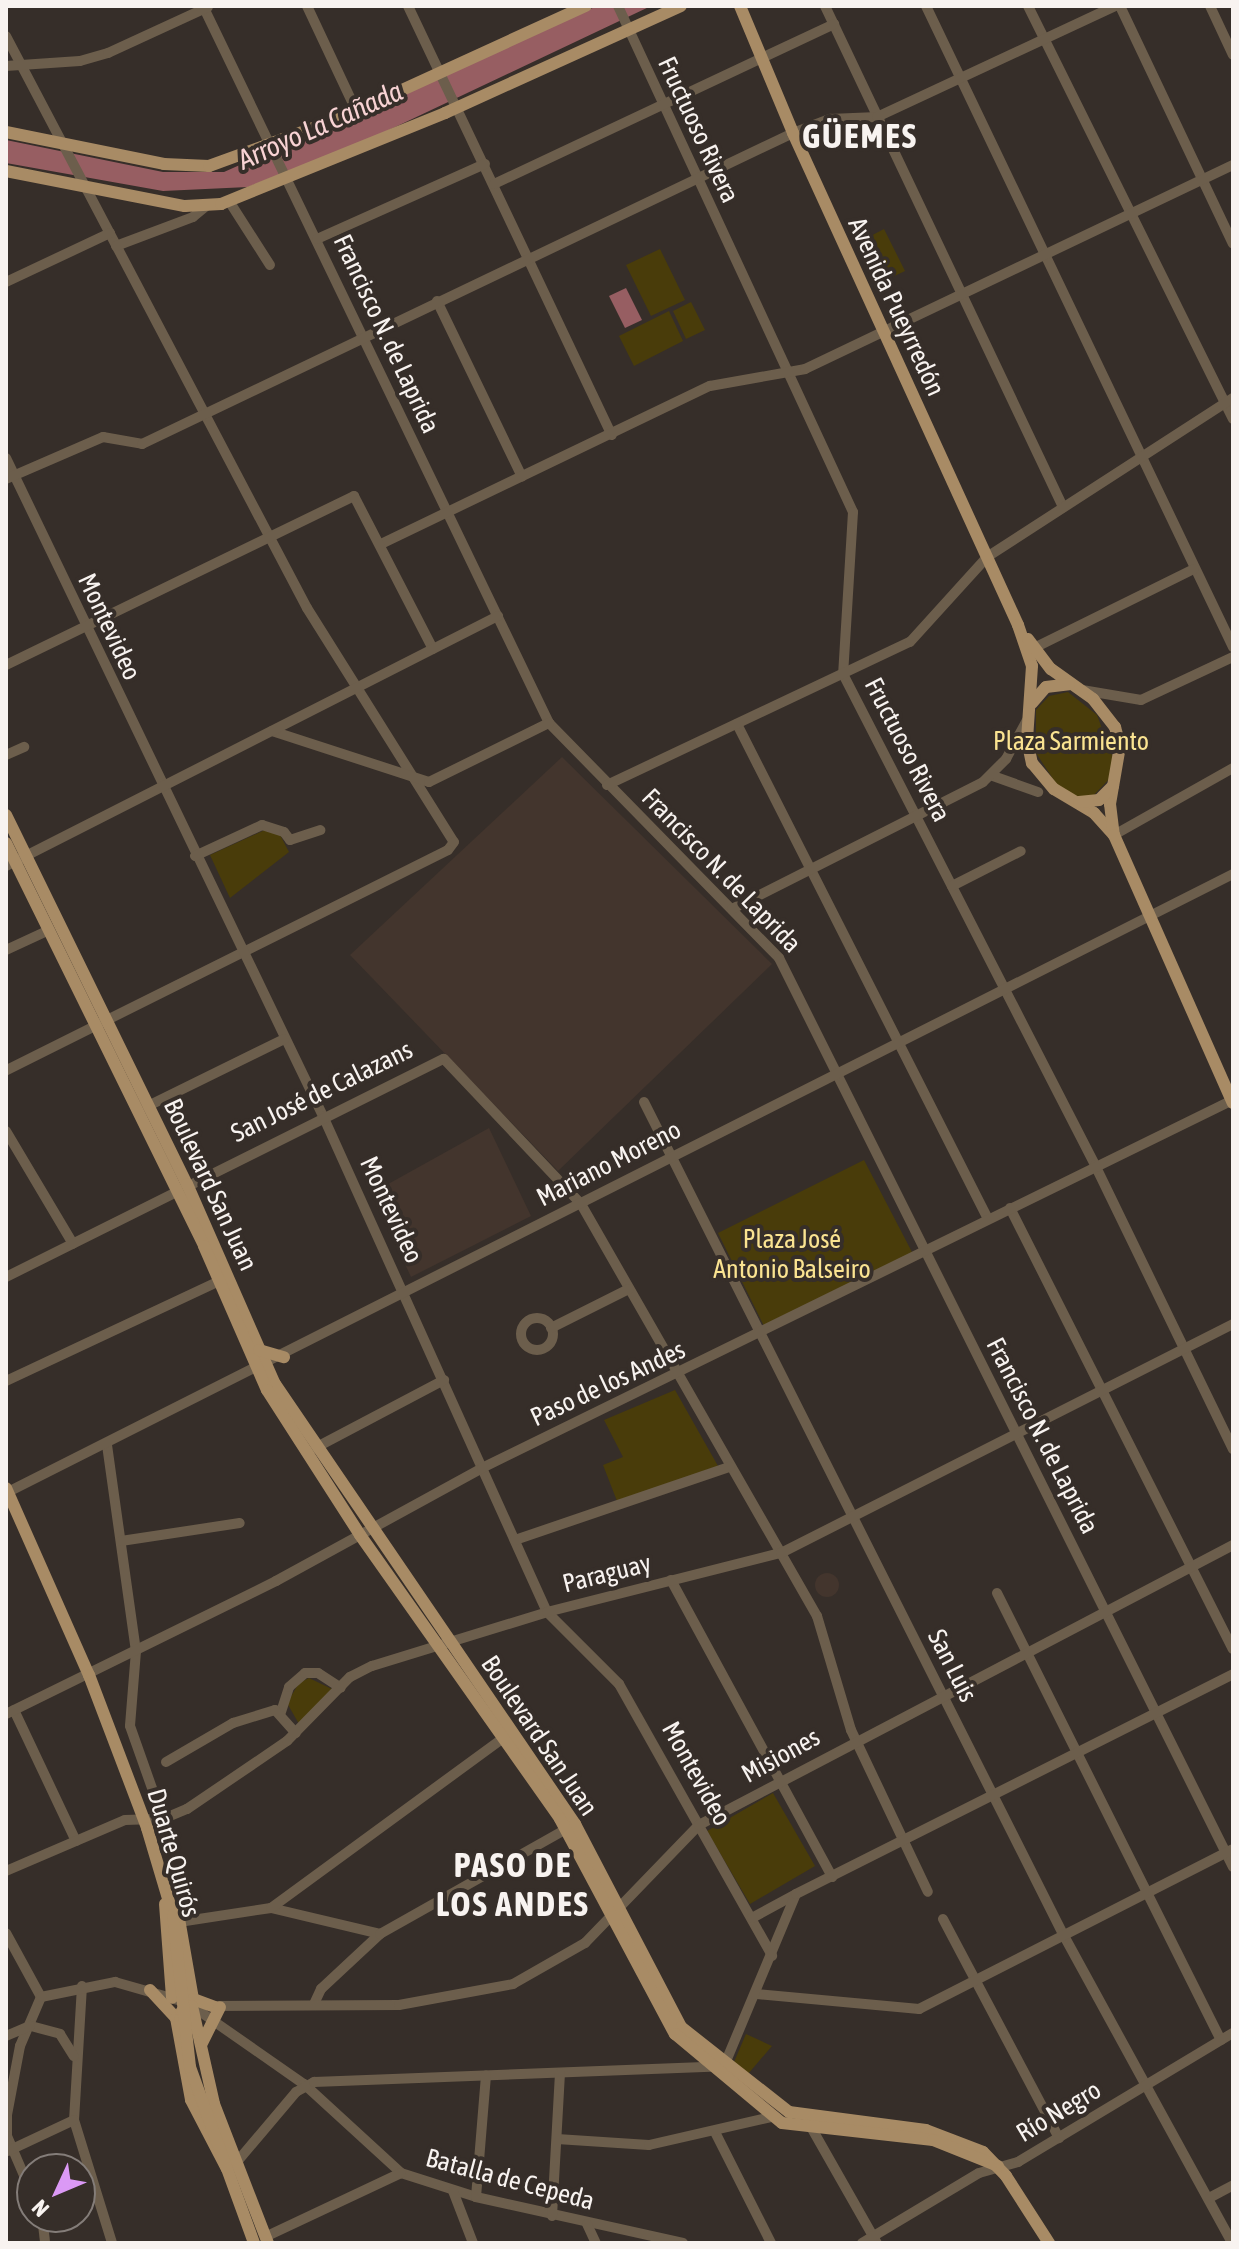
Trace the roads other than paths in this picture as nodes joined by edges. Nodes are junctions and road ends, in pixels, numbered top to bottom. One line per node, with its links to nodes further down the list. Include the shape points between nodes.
1 (307, 6): 25 (street)
2 (408, 6): 21 (street)
3 (586, 6): 21 (main road)
4 (618, 6): 14 (street, Fructuoso Rivera)
5 (681, 6): 14 (main road)
6 (740, 6): 18 (main road, Avenida Pueyrredón)
7 (825, 6): 13 (street)
8 (926, 6): 22 (street)
9 (1028, 6): 16 (street)
10 (1117, 6): 16 (street); 35 (street)
11 (1210, 6): 17 (street)
12 (206, 7): 19 (street, via 108,53 80,61); 30 (street, Francisco N. de Laprida)
13 (834, 24): 18 (street); 26 (street)
14 (627, 28): 23 (main road); 24 (street, Fructuoso Rivera)
15 (6, 36): 19 (street)
16 (1044, 40): 22 (street); 41 (street)
17 (1233, 55)
18 (761, 58): 24 (street); 28 (main road, Avenida Pueyrredón)
19 (19, 65): 20 (street); 29 (street)
20 (6, 66)
21 (441, 77): 23 (street); 25 (main road)
22 (960, 77): 26 (street); 46 (street)
23 (455, 104): 31 (street); 36 (main road)
24 (664, 107): 34 (street, Fructuoso Rivera); 37 (street)
25 (356, 110): 30 (main road)
26 (877, 117): 28 (street, via 830,119); 50 (street)
27 (6, 132): 29 (main road)
28 (793, 133): 34 (street); 52 (main road, Avenida Pueyrredón)
29 (63, 143): 30 (main road, via 186,166 240,158); 38 (street)
30 (271, 145): 36 (street, Francisco N. de Laprida)
31 (485, 164): 37 (street); 43 (street)
32 (1233, 165): 35 (street)
33 (6, 171): 38 (main road)
34 (695, 179): 47 (street); 54 (street, Fructuoso Rivera)
35 (1201, 179): 41 (street); 44 (street)
36 (287, 180): 39 (main road); 43 (street, Francisco N. de Laprida)
37 (494, 184): 47 (street)
38 (86, 187): 40 (main road); 42 (street)
39 (229, 201): 40 (main road); 48 (street)
40 (206, 206): 45 (street, via 193,217)
41 (1130, 214): 46 (street); 55 (street)
42 (110, 233): 45 (street); 49 (street)
43 (317, 239): 53 (street, Francisco N. de Laprida)
44 (1233, 244)
45 (116, 246): 56 (street)
46 (1042, 256): 50 (street); 60 (street)
47 (528, 258): 51 (street); 58 (street)
48 (270, 265)
49 (6, 282)
50 (960, 295): 52 (street); 63 (street)
51 (437, 301): 53 (street); 61 (street)
52 (883, 332): 54 (street); 67 (main road, Avenida Pueyrredón)
53 (361, 337): 56 (street); 64 (street, Francisco N. de Laprida)
54 (791, 374): 58 (street, via 718,382); 77 (street, Fructuoso Rivera, via 855,517)
55 (1228, 402): 57 (street); 60 (street)
56 (205, 414): 62 (street, via 142,444 103,437); 65 (street)
57 (1233, 419)
58 (612, 435): 61 (street)
59 (6, 458): 62 (street, Montevideo)
60 (1140, 460): 63 (street); 68 (street)
61 (522, 477): 64 (street)
62 (10, 478): 71 (street, Montevideo)
63 (1063, 507): 67 (street)
64 (446, 513): 66 (street); 69 (street, Francisco N. de Laprida)
65 (267, 535): 66 (street, via 357,496); 71 (street); 79 (street)
66 (381, 544): 74 (street)
67 (987, 557): 70 (main road, Avenida Pueyrredón); 77 (street, via 910,642)
68 (1194, 569): 72 (street); 73 (street)
69 (498, 616): 74 (street); 82 (street, Francisco N. de Laprida)
70 (1018, 625): 73 (main road, Avenida Pueyrredón); 80 (main road, Avenida Pueyrredón, via 1032,666)
71 (83, 626): 76 (street); 91 (street, Montevideo)
72 (1233, 647)
73 (1034, 648): 78 (main road, Avenida Pueyrredón)
74 (433, 649): 79 (street)
75 (1233, 657): 78 (street, via 1141,700)
76 (6, 665)
77 (843, 674): 83 (street); 96 (street, Fructuoso Rivera)
78 (1073, 686): 80 (main road, via 1046,687); 92 (main road, Avenida Pueyrredón, via 1115,727 1119,765)
79 (356, 687): 84 (street); 89 (street)
80 (1031, 706): 81 (main road, Avenida Pueyrredón)
81 (1027, 720): 88 (street); 94 (main road, Avenida Pueyrredón, via 1032,763 1054,789)
82 (549, 723): 89 (street, via 432,782); 90 (street, Francisco N. de Laprida)
83 (737, 724): 90 (street); 103 (street)
84 (272, 731): 89 (street); 91 (street)
85 (24, 747): 86 (street)
86 (6, 755)
87 (1233, 768): 98 (street)
88 (993, 776): 93 (street); 96 (street)
89 (419, 782): 110 (street, via 453,836 453,847)
90 (607, 785): 106 (street, Francisco N. de Laprida)
91 (160, 786): 101 (street, Montevideo); 102 (street)
92 (1113, 786): 94 (main road, via 1099,800); 98 (main road, Avenida Pueyrredón)
93 (1038, 792)
94 (1077, 802): 98 (main road, Avenida Pueyrredón)
95 (6, 815): 102 (main road, Boulevard San Juan)
96 (916, 815): 103 (street); 105 (street, Fructuoso Rivera)
97 (320, 830): 101 (street, via 290,840 284,832 262,825)
98 (1114, 835): 107 (main road, Avenida Pueyrredón)
99 (6, 843): 102 (main road, Boulevard San Juan)
100 (1021, 851): 105 (street)
101 (195, 856): 110 (street, Montevideo)
102 (15, 861): 108 (main road, Boulevard San Juan); 112 (main road, Boulevard San Juan)
103 (811, 866): 106 (street); 114 (street)
104 (1233, 875): 107 (street, Mariano Moreno)
105 (952, 886): 111 (street, Fructuoso Rivera)
106 (732, 909): 116 (street, Francisco N. de Laprida, via 779,958)
107 (1149, 916): 111 (street, Mariano Moreno); 117 (main road, Avenida Pueyrredón)
108 (49, 930): 109 (street); 112 (main road, Boulevard San Juan)
109 (6, 950)
110 (242, 953): 112 (street); 113 (street, Montevideo)
111 (1005, 988): 114 (street, Mariano Moreno); 123 (street, Fructuoso Rivera)
112 (101, 1023): 115 (street); 119 (main road, Boulevard San Juan); 124 (main road, Boulevard San Juan)
113 (284, 1039): 119 (street); 120 (street, Montevideo)
114 (898, 1043): 116 (street, Mariano Moreno); 127 (street)
115 (6, 1070)
116 (836, 1074): 122 (street, Mariano Moreno); 129 (street, Francisco N. de Laprida)
117 (1233, 1101): 123 (street, Paso de los Andes)
118 (644, 1102): 122 (street, San Luis)
119 (148, 1106): 124 (main road, Boulevard San Juan)
120 (323, 1116): 124 (street, San José de Calazans); 125 (street, San José de Calazans, via 444,1059); 133 (street, Montevideo)
121 (6, 1131): 128 (street)
122 (672, 1156): 125 (street, Mariano Moreno); 136 (street, San Luis)
123 (1095, 1165): 126 (street, Paso de los Andes); 137 (street, Fructuoso Rivera)
124 (182, 1186): 128 (street, San José de Calazans); 131 (main road, Boulevard San Juan); 138 (main road, Boulevard San Juan)
125 (581, 1204): 132 (street); 133 (street, Mariano Moreno)
126 (1010, 1208): 127 (street, Paso de los Andes); 144 (street)
127 (988, 1219): 129 (street, Paso de los Andes)
128 (73, 1244): 130 (street, San José de Calazans)
129 (924, 1252): 136 (street, Paso de los Andes); 145 (street, Francisco N. de Laprida)
130 (6, 1277)
131 (219, 1281): 140 (main road, Boulevard San Juan); 143 (street)
132 (629, 1289): 135 (street); 141 (street)
133 (406, 1294): 139 (street, Mariano Moreno); 142 (street, Montevideo)
134 (1233, 1324): 137 (street, Paraguay)
135 (551, 1328)
136 (762, 1333): 141 (street, Paso de los Andes); 152 (street, San Luis)
137 (1182, 1349): 144 (street, Paraguay); 148 (street, Fructuoso Rivera)
138 (259, 1350): 139 (main road); 140 (main road, Boulevard San Juan)
139 (284, 1357): 140 (street, Mariano Moreno)
140 (262, 1368): 146 (street, Mariano Moreno); 147 (main road, Boulevard San Juan); 154 (main road, Boulevard San Juan)
141 (677, 1377): 149 (street); 150 (street, Paso de los Andes)
142 (444, 1380): 147 (street); 150 (street, Montevideo)
143 (6, 1381)
144 (1102, 1391): 145 (street, Paraguay); 159 (street)
145 (1018, 1435): 152 (street, Paraguay); 162 (street, Francisco N. de Laprida)
146 (107, 1445): 151 (street, Mariano Moreno); 156 (street)
147 (315, 1448): 154 (main road, Boulevard San Juan)
148 (1233, 1449)
149 (730, 1467): 155 (street); 158 (street)
150 (482, 1468): 154 (street, Paso de los Andes); 155 (street, Montevideo)
151 (7, 1491): 169 (main road, Duarte Quirós)
152 (854, 1518): 158 (street, Paraguay); 171 (street, San Luis)
153 (240, 1523): 156 (street)
154 (365, 1532): 164 (main road, Boulevard San Juan); 166 (street, Paso de los Andes)
155 (515, 1540): 163 (street, Montevideo)
156 (121, 1541): 166 (street)
157 (1233, 1545): 159 (street, Misiones)
158 (781, 1553): 160 (street, Paraguay); 177 (street, via 822,1629)
159 (1192, 1567): 162 (street, Misiones); 165 (street)
160 (671, 1580): 163 (street, Paraguay); 180 (street)
161 (997, 1593): 167 (street)
162 (1106, 1611): 167 (street, Misiones); 174 (street, Francisco N. de Laprida)
163 (547, 1612): 164 (street, Paraguay); 184 (street, Montevideo, via 619,1684)
164 (442, 1642): 170 (street, Paraguay, via 359,1672); 176 (main road, Boulevard San Juan)
165 (1233, 1649)
166 (136, 1651): 169 (street, Paso de los Andes); 183 (street, via 130,1726)
167 (1026, 1652): 171 (street, Misiones); 178 (street)
168 (1233, 1674): 174 (street)
169 (89, 1675): 172 (street, Paso de los Andes); 182 (main road, Duarte Quirós)
170 (341, 1688): 173 (street, via 318,1673 305,1673 289,1687); 175 (street, Paraguay)
171 (942, 1695): 177 (street, Misiones); 181 (street, San Luis)
172 (10, 1712): 187 (street)
173 (281, 1712): 175 (street); 179 (street, via 233,1723)
174 (1154, 1714): 178 (street); 188 (street, Francisco N. de Laprida)
175 (296, 1733): 183 (street, Paraguay, via 195,1805)
176 (508, 1734): 185 (main road, Boulevard San Juan); 196 (street)
177 (855, 1740): 180 (street, Misiones); 186 (street)
178 (1076, 1753): 181 (street); 195 (street)
179 (166, 1762)
180 (779, 1782): 184 (street, Misiones); 192 (street)
181 (994, 1794): 186 (street); 202 (street, San Luis)
182 (144, 1818): 183 (street, Paraguay); 187 (street, Paraguay, via 125,1820); 191 (main road, Duarte Quirós)
183 (163, 1819)
184 (699, 1825): 197 (street, Misiones); 199 (street, Montevideo)
185 (570, 1827): 197 (main road, Boulevard San Juan); 201 (street)
186 (903, 1840): 192 (street); 193 (street)
187 (76, 1841): 190 (street, Paraguay)
188 (1230, 1851): 189 (street, Francisco N. de Laprida); 195 (street)
189 (1233, 1867)
190 (6, 1871)
191 (163, 1877): 198 (main road, Duarte Quirós); 208 (main road)
192 (832, 1877): 194 (street)
193 (928, 1892)
194 (796, 1894): 199 (street); 204 (street)
195 (1147, 1894): 202 (street); 218 (street)
196 (271, 1908): 198 (street); 201 (street)
197 (617, 1910): 212 (street, Misiones, via 576,1951 513,1984 411,2004); 221 (main road, Boulevard San Juan, via 681,2027)
198 (176, 1918): 211 (main road, Duarte Quirós); 233 (main road, Duarte Quirós, bridge, via 190,2067)
199 (752, 1918): 204 (street, Montevideo)
200 (943, 1919): 205 (street)
201 (380, 1934): 212 (street, via 321,1989)
202 (1063, 1934): 205 (street); 225 (street, San Luis)
203 (7, 1938): 210 (street)
204 (772, 1956): 209 (street)
205 (975, 1980): 209 (street, via 914,2010); 230 (street)
206 (82, 1986): 207 (street, via 115,1982); 210 (street); 220 (street)
207 (150, 1990): 208 (street); 215 (main road, via 176,2018)
208 (172, 1993): 211 (main road)
209 (757, 1994): 221 (street)
210 (41, 1997): 214 (street)
211 (193, 2003): 213 (main road); 215 (main road, via 182,2011); 219 (main road, Duarte Quirós)
212 (314, 2004): 213 (street, Misiones)
213 (215, 2011): 219 (main road); 224 (street, Batalla de Cepeda)
214 (31, 2026): 217 (street); 220 (street, via 60,2034); 232 (street, via 10,2084)
215 (179, 2032): 233 (main road, via 191,2100)
216 (1233, 2033): 218 (street, Río Negro)
217 (6, 2036)
218 (1221, 2040): 225 (street, Río Negro)
219 (201, 2047): 233 (main road, Duarte Quirós)
220 (76, 2061): 227 (street)
221 (720, 2068): 222 (street); 226 (main road, Boulevard San Juan); 234 (main road, Boulevard San Juan, via 789,2112 926,2130 983,2152)
222 (560, 2073): 223 (street); 231 (street)
223 (486, 2075): 224 (street); 238 (street)
224 (304, 2084): 233 (street); 235 (street, Batalla de Cepeda)
225 (1143, 2087): 230 (street, Río Negro); 239 (street, San Luis)
226 (771, 2117): 228 (main road, Boulevard San Juan); 229 (street)
227 (74, 2120): 232 (street); 244 (street)
228 (811, 2127): 234 (main road, Boulevard San Juan, via 933,2140); 242 (street)
229 (715, 2132): 231 (street, via 638,2146); 248 (street)
230 (1059, 2138): 234 (street, Río Negro, via 1018,2162)
231 (557, 2139): 240 (street)
232 (9, 2151)
233 (232, 2166): 243 (main road, Duarte Quirós)
234 (998, 2166): 242 (street, Río Negro); 250 (main road)
235 (401, 2173): 237 (street, Batalla de Cepeda); 243 (street)
236 (1233, 2185): 239 (street)
237 (453, 2191): 238 (street, Batalla de Cepeda); 245 (street)
238 (476, 2197): 240 (street, Batalla de Cepeda)
239 (1209, 2198): 251 (street, San Luis)
240 (552, 2216): 241 (street, Batalla de Cepeda)
241 (587, 2224): 246 (street); 247 (street, Batalla de Cepeda)
242 (875, 2240): 249 (street, Río Negro)
243 (262, 2241)
244 (112, 2243)
245 (473, 2243)
246 (596, 2243)
247 (683, 2243)
248 (771, 2243)
249 (862, 2243)
250 (1049, 2243)
251 (1232, 2243)

